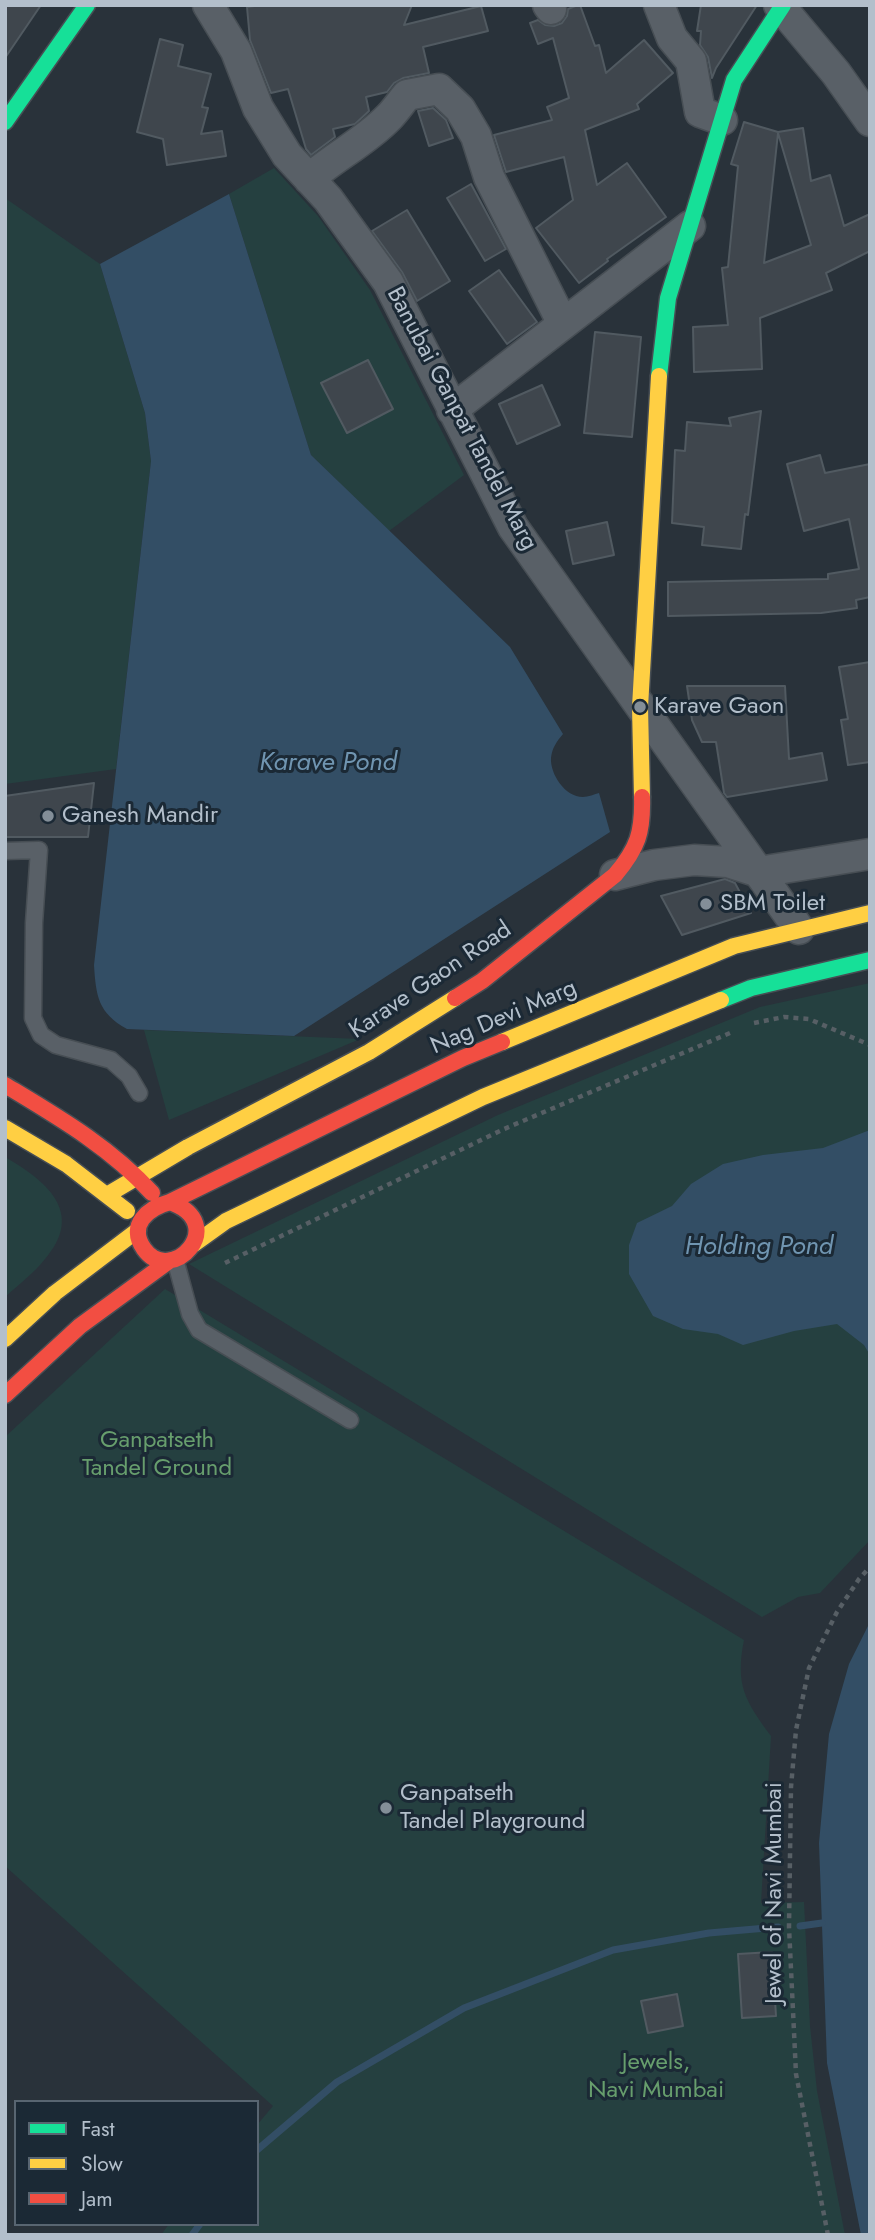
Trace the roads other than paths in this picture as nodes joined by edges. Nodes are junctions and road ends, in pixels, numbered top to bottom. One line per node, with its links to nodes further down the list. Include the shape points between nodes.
1 (87, 5): 7 (main road)
2 (208, 5): 8 (street, Banubai Ganpat Tandel Marg, via 236,51 258,108 287,155)
3 (659, 5): 5 (street, via 672,38 691,61 700,112)
4 (781, 7): 5 (main road, Karave Gaon Road, via 734,80); 6 (street)
5 (722, 120): 9 (main road, Karave Gaon Road)
6 (870, 121)
7 (5, 122)
8 (309, 179): 10 (street, via 390,116 407,94 439,89 460,109 476,136 489,177); 11 (street, Banubai Ganpat Tandel Marg, via 388,282)
9 (690, 226): 10 (street); 12 (main road, Karave Gaon Road, via 668,298 656,402)
10 (563, 324): 11 (street)
11 (452, 410): 12 (street, Banubai Ganpat Tandel Marg, via 513,527)
12 (640, 706): 15 (street, Banubai Ganpat Tandel Marg); 16 (main road, Karave Gaon Road, via 643,823 640,841)
13 (5, 851): 21 (lane, via 39,850 32,989 33,1018 41,1035 56,1045 111,1060 130,1076)
14 (870, 854): 15 (street)
15 (759, 872): 16 (street, via 728,862 695,860 654,864); 18 (street, Banubai Ganpat Tandel Marg)
16 (615, 875): 23 (main road, Karave Gaon Road, via 482,981 369,1052)
17 (870, 913): 18 (main road, Nag Devi Marg)
18 (799, 929): 25 (main road, Nag Devi Marg, via 734,946 463,1058)
19 (870, 960): 27 (main road, via 751,988 483,1097 226,1221)
20 (5, 1085): 23 (main road, via 84,1132)
21 (139, 1093)
22 (5, 1128): 24 (main road)
23 (137, 1175): 24 (main road, Karave Gaon Road); 25 (main road)
24 (107, 1195): 26 (main road)
25 (165, 1203): 26 (main road, via 152,1207); 27 (main road, via 187,1209 193,1217)
26 (139, 1225): 28 (main road, via 143,1248 150,1255); 29 (main road)
27 (194, 1244): 28 (main road)
28 (172, 1260): 30 (main road, via 80,1326); 31 (lane, via 199,1330)
29 (5, 1339)
30 (5, 1395)
31 (350, 1420)

